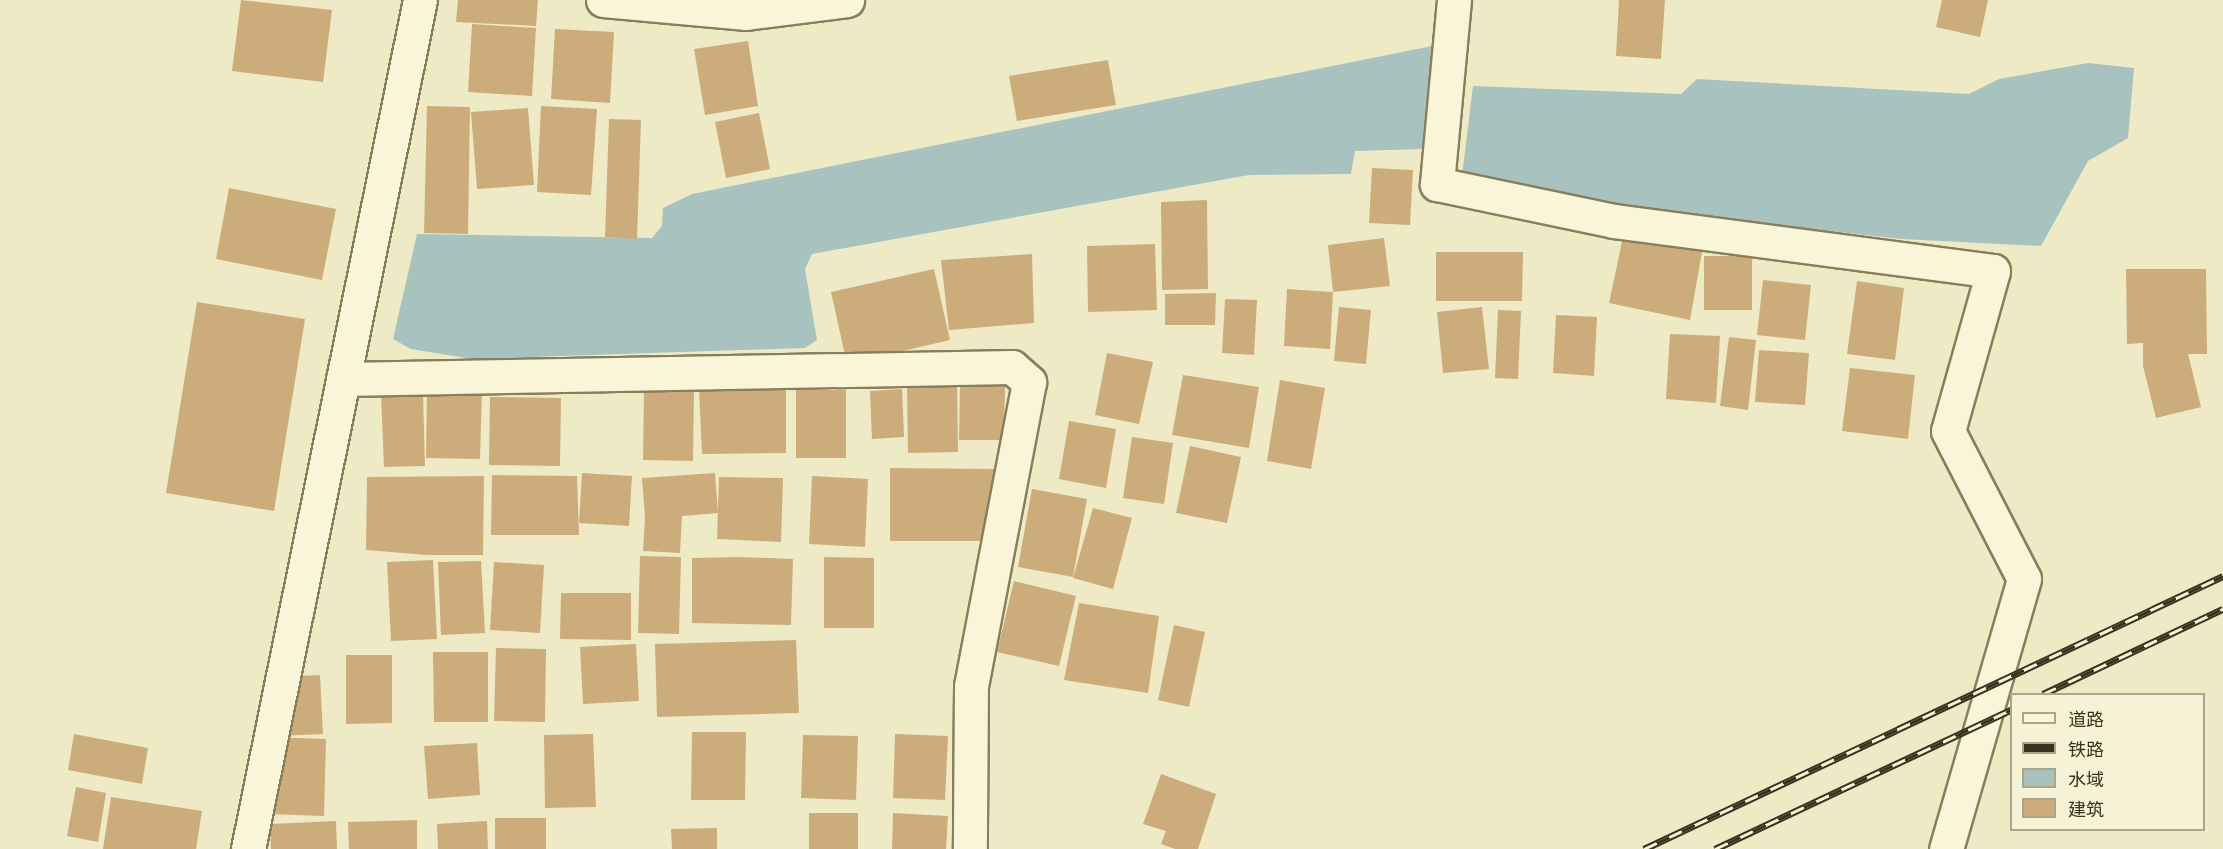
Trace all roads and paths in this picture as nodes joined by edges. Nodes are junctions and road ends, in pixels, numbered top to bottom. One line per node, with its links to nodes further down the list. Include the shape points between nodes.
1 (420, 0): 5 (street)
2 (603, 0): 3 (street, via 746,13)
3 (847, 0)
4 (1454, 0): 8 (street, via 1437,184 1614,221 1993,271 1948,431 2024,579)
5 (343, 379): 6 (street); 7 (street, via 1012,367 1029,382 971,686)
6 (248, 849)
7 (970, 849)
8 (1946, 849)

